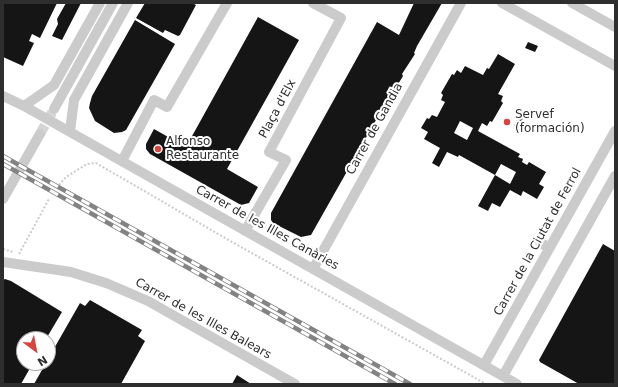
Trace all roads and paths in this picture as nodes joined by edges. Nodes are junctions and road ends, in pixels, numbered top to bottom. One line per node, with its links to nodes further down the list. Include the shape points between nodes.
1 (100, 3): 12 (street, via 54,85)
2 (113, 3): 13 (street)
3 (128, 3): 15 (street, via 74,100)
4 (227, 3): 17 (street, via 167,107 154,100)
5 (313, 3): 22 (street, Plaça d'Elx, via 341,18 269,152 286,160)
6 (461, 3): 27 (street, Carrer de Gandia)
7 (502, 3): 10 (street)
8 (572, 3): 9 (street)
9 (615, 27)
10 (615, 66)
11 (3, 96): 12 (street, Carrer de les Illes Canàries)
12 (24, 106): 15 (street, Carrer de les Illes Canàries)
13 (54, 109)
14 (615, 131): 24 (street, Carrer de la Ciutat de Ferrol)
15 (70, 132): 17 (street, Carrer de les Illes Canàries)
16 (40, 134): 20 (street)
17 (122, 161): 22 (street, Carrer de les Illes Canàries)
18 (615, 176): 29 (street)
19 (59, 184): 31 (path, via 87,164 96,163)
20 (3, 199)
21 (49, 199): 25 (path, via 19,254)
22 (245, 231): 27 (street, Carrer de les Illes Canàries)
23 (540, 242): 24 (street)
24 (549, 248): 28 (street, Carrer de la Ciutat de Ferrol)
25 (3, 249)
26 (3, 262): 30 (street, Carrer de les Illes Balears, via 70,272 106,283 148,301)
27 (313, 269): 28 (street, Carrer de les Illes Canàries)
28 (484, 365): 29 (street, Carrer de les Illes Canàries)
29 (503, 376): 32 (street, Carrer de les Illes Canàries)
30 (295, 384)
31 (486, 384)
32 (517, 384)

